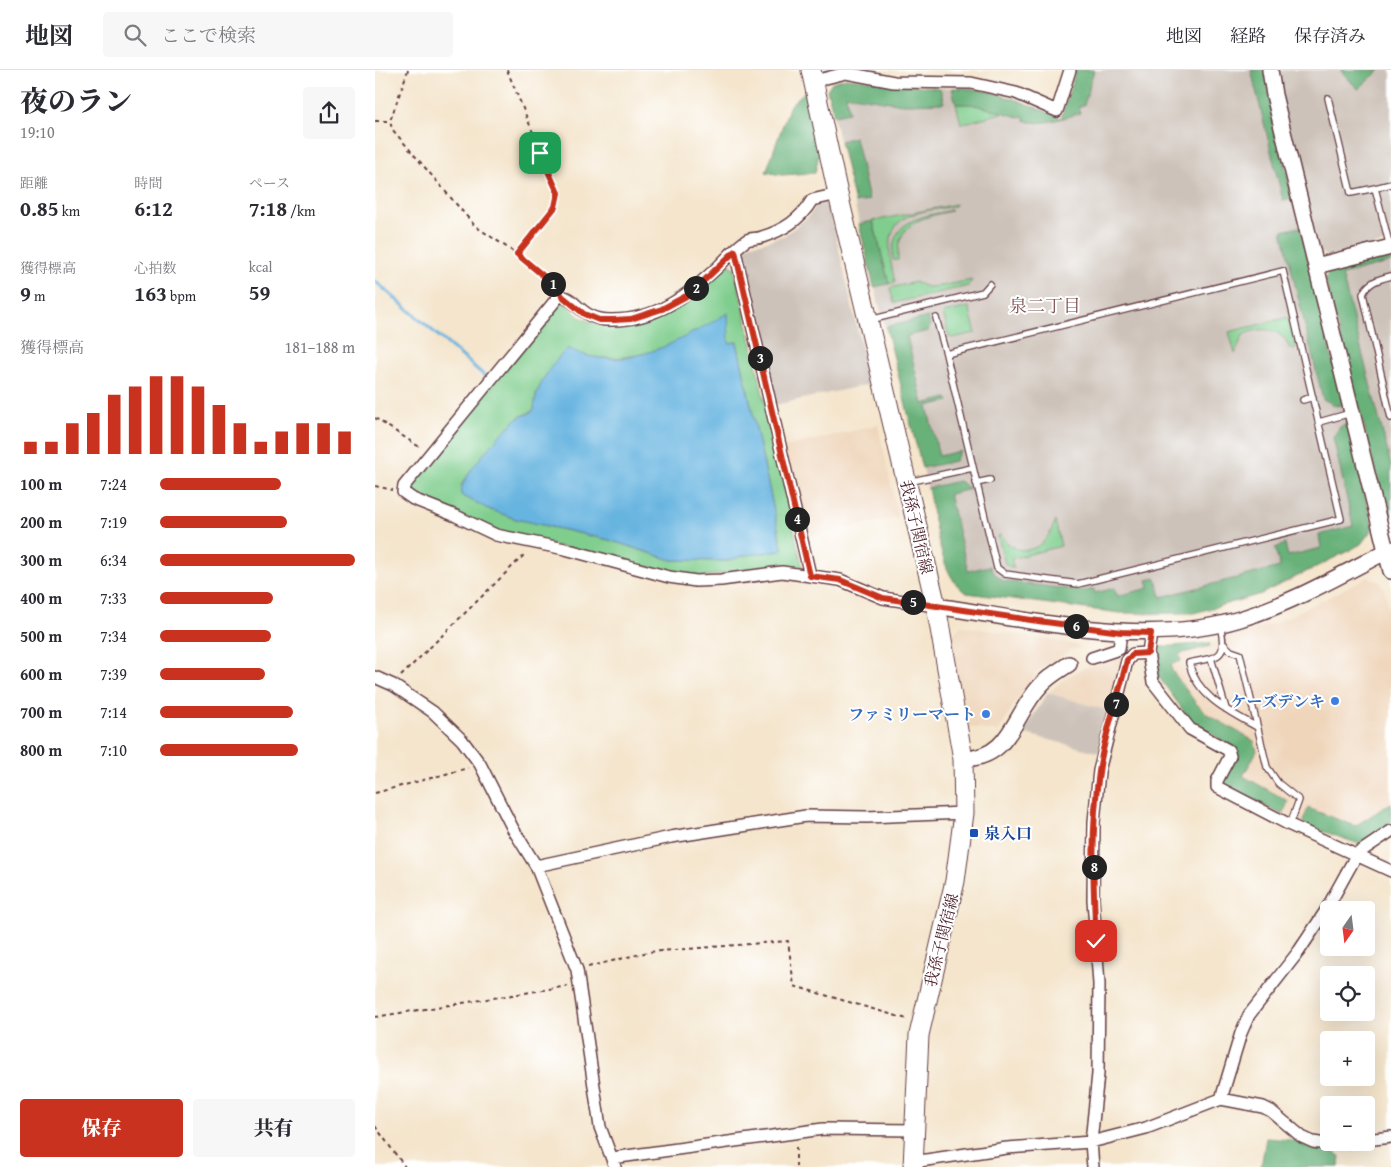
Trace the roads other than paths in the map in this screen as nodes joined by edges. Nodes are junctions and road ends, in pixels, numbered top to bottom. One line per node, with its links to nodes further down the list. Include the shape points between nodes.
1 (1070, 70): 3 (street, via 1057,111 1016,93 971,83 894,82 846,73)
2 (1270, 70): 10 (street)
3 (813, 76): 7 (main road, 我孫子関宿線)
4 (1329, 98): 6 (lane, via 1351,193)
5 (1391, 184): 6 (lane)
6 (1375, 188): 8 (lane)
7 (838, 194): 9 (street, via 812,200 801,216 782,231 748,240); 14 (main road, 我孫子関宿線)
8 (1391, 247): 10 (street)
9 (735, 251): 27 (street); 27 (street, via 690,294 662,309 631,319 591,318 562,296 557,298 404,486 403,492 496,536 565,549 669,577 696,581 782,572)
10 (1316, 266): 18 (street)
11 (1391, 276): 19 (lane, via 1366,287 1363,300)
12 (990, 284): 14 (lane, via 983,292)
13 (936, 318): 15 (lane)
14 (868, 321): 23 (main road, 我孫子関宿線)
15 (945, 354): 16 (lane, via 1283,271); 21 (lane)
16 (1313, 398): 17 (lane); 20 (lane)
17 (1303, 400)
18 (1353, 412): 20 (lane); 25 (street)
19 (1391, 418)
20 (1319, 422): 24 (lane, via 1341,519 1078,584 1005,574 997,568)
21 (972, 468): 23 (lane); 24 (lane)
22 (990, 480): 24 (lane)
23 (906, 482): 28 (main road, 我孫子関宿線)
24 (976, 483)
25 (1389, 550): 26 (street); 29 (street, via 1272,608)
26 (1391, 571)
27 (810, 576): 28 (street, via 840,580 883,598)
28 (936, 606): 30 (street); 42 (main road, 我孫子関宿線)
29 (1220, 624): 31 (street, via 1178,632); 32 (lane)
30 (1121, 632): 31 (street); 34 (street, via 1119,649)
31 (1151, 633): 33 (street)
32 (1225, 645): 35 (lane, via 1220,654); 39 (lane, via 1240,654)
33 (1148, 653): 44 (street, via 1153,682 1190,729 1228,750 1230,756 1217,787); 53 (street, via 1133,654 1127,660 1099,771 1094,822 1093,899 1099,984 1098,1074)
34 (1092, 658)
35 (1211, 658): 38 (lane); 38 (lane, via 1189,664 1192,675 1214,702)
36 (1069, 664): 42 (street, via 1041,684 996,750 977,759)
37 (375, 677): 47 (street, via 433,712 462,740 480,764)
38 (1226, 709): 40 (lane)
39 (1255, 710): 40 (lane, via 1249,718); 41 (lane)
40 (1242, 719): 41 (lane)
41 (1257, 727): 44 (lane, via 1267,767 1273,777 1299,800)
42 (963, 759): 43 (main road, 我孫子関宿線)
43 (964, 813): 47 (street, via 806,816 671,837); 50 (main road, 我孫子関宿線, via 955,881 921,1024)
44 (1289, 825): 46 (street)
45 (1391, 831): 46 (street)
46 (1357, 854): 48 (street); 49 (street, via 1299,951 1249,1015)
47 (536, 866): 55 (street, via 577,970 600,1127)
48 (1391, 871)
49 (1221, 1099): 53 (street, via 1146,1128); 54 (street, via 1263,1107 1303,1137)
50 (915, 1130): 55 (street, via 823,1129); 56 (main road, 我孫子関宿線)
51 (1391, 1137): 52 (street)
52 (1375, 1139)
53 (1091, 1142): 56 (street, via 1007,1148); 57 (street)
54 (1320, 1143)
55 (613, 1162)
56 (913, 1164)
57 (1093, 1167)

